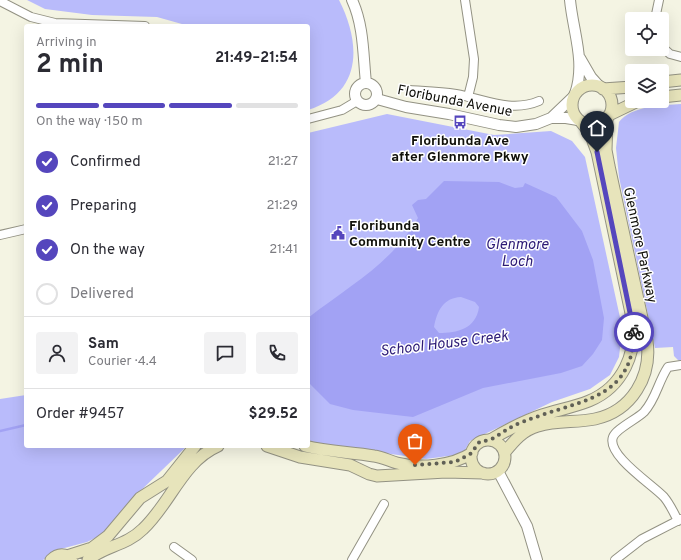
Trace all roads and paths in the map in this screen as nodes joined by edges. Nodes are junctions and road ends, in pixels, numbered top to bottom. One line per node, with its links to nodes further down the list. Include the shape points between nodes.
1 (352, 0): 13 (street, via 361,32)
2 (464, 0): 20 (street, via 474,59)
3 (570, 0): 9 (street)
4 (659, 0): 6 (street)
5 (0, 1): 7 (street, via 31,17)
6 (656, 12)
7 (64, 24)
8 (669, 53): 10 (street)
9 (580, 56): 15 (street, via 591,77); 18 (street, via 579,79)
10 (681, 57)
11 (681, 80): 12 (main road)
12 (669, 81)
13 (366, 83): 21 (street, via 372,84 376,89); 22 (street, via 357,88)
14 (625, 87): 15 (main road)
15 (602, 88): 18 (main road, via 589,85); 25 (main road, via 612,103)
16 (410, 90): 20 (street)
17 (681, 95): 19 (main road)
18 (574, 96): 27 (street, Floribunda Avenue); 28 (main road, via 572,110)
19 (669, 96)
20 (468, 97): 23 (street, via 514,107)
21 (377, 98): 22 (street, via 369,105 362,105); 27 (street, Floribunda Avenue, via 406,107 504,126 523,126)
22 (357, 101): 26 (street, via 342,110)
23 (539, 101)
24 (625, 108): 25 (main road)
25 (608, 116): 28 (main road, via 598,124); 37 (main road, Glenmore Parkway, via 606,150 647,341 646,372 636,393 616,411 596,419 538,426 521,435)
26 (310, 118)
27 (551, 118): 28 (street, Floribunda Avenue)
28 (580, 121): 32 (main road, Glenmore Parkway, via 590,133 599,160 632,318 632,352 622,374 602,394 515,425)
29 (24, 229): 30 (street)
30 (0, 235)
31 (681, 365): 42 (street, via 668,367 649,406 615,434 612,443 622,460 664,498)
32 (490, 440): 37 (main road, via 500,444); 38 (main road, via 478,443)
33 (310, 447): 38 (main road, via 378,456 407,465 455,462)
34 (193, 448): 44 (main road, via 167,481 140,498 108,536 92,548)
35 (214, 448): 46 (main road, via 195,463 154,519 138,534 125,543 93,555)
36 (274, 448): 40 (main road, via 300,457 350,466 377,476 446,472)
37 (505, 452): 39 (main road, via 505,461)
38 (472, 453): 40 (main road, via 473,465)
39 (498, 471): 40 (main road); 49 (street, via 524,520)
40 (483, 473)
41 (384, 504): 48 (street)
42 (680, 520): 50 (street, via 642,539)
43 (174, 547): 47 (street)
44 (70, 558): 45 (main road, via 57,555)
45 (51, 560)
46 (88, 560)
47 (192, 560)
48 (352, 560)
49 (537, 560)
50 (615, 560)

